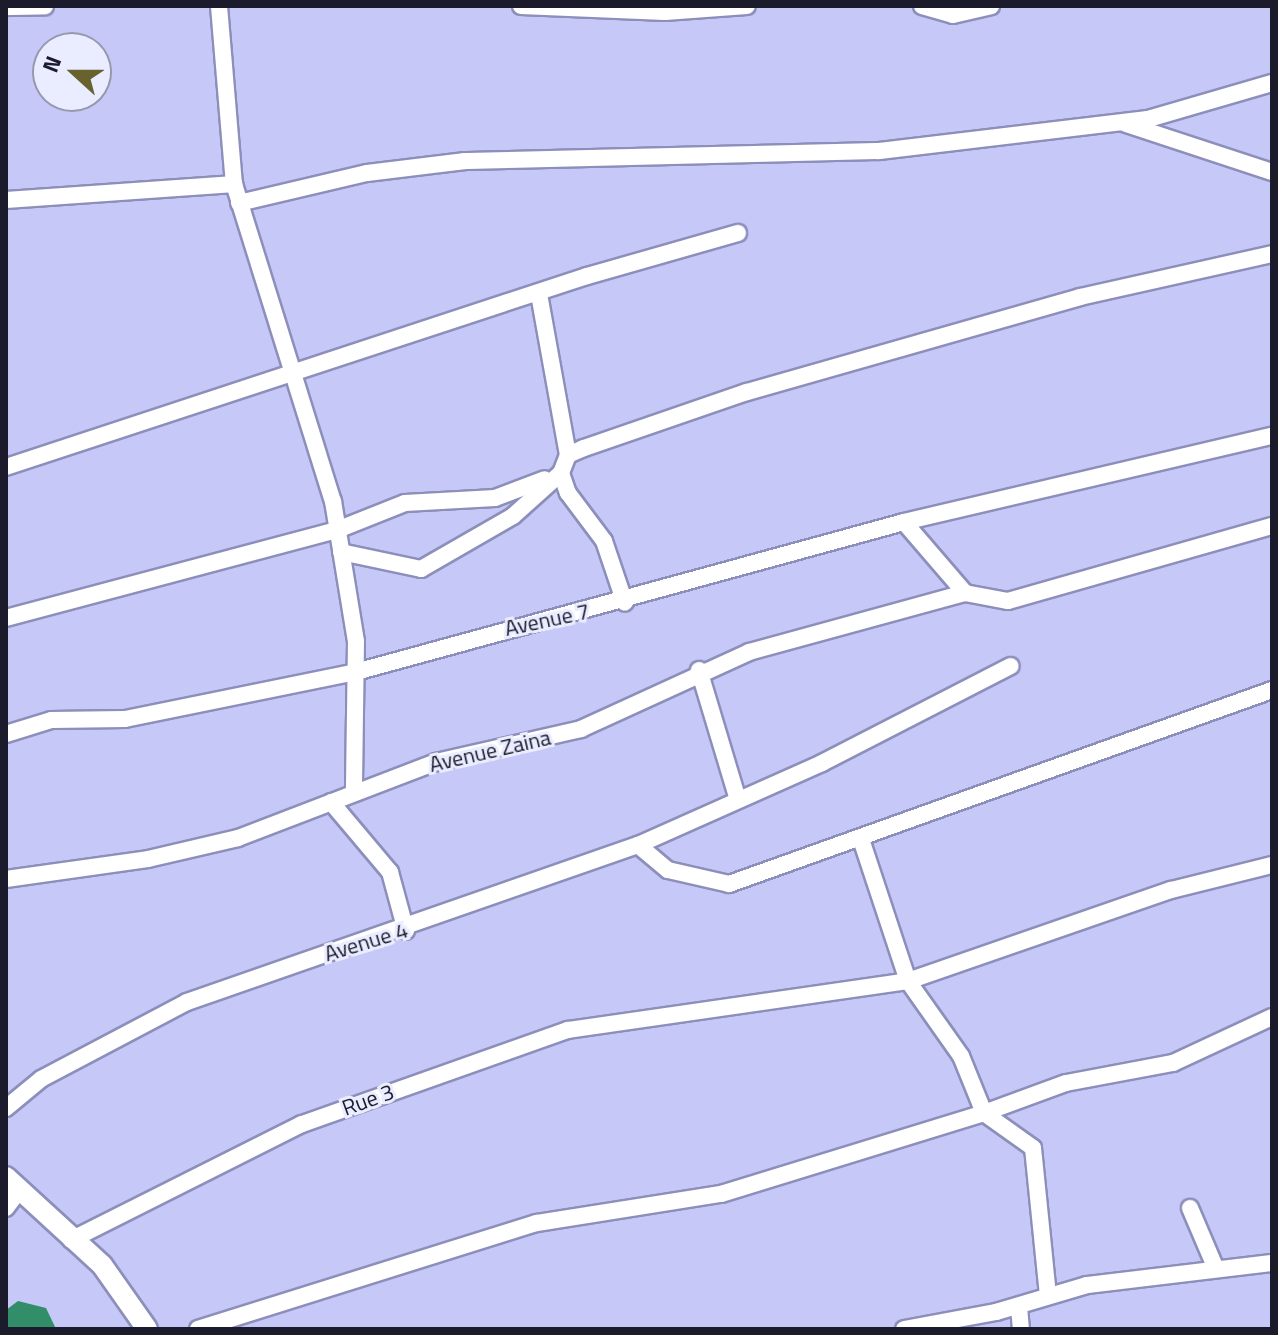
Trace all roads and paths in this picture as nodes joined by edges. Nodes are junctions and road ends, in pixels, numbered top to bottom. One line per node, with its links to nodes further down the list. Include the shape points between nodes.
1 (45, 6): 7 (street)
2 (219, 6): 12 (street)
3 (521, 6): 8 (street)
4 (747, 6): 8 (street)
5 (922, 6): 6 (street, via 953,15)
6 (991, 6)
7 (6, 7)
8 (712, 8)
9 (1272, 83): 10 (street)
10 (1119, 122): 11 (street); 14 (street, via 814,157 465,161 367,173)
11 (1272, 172)
12 (234, 184): 13 (street); 14 (street)
13 (6, 200)
14 (239, 203): 18 (street)
15 (738, 233): 17 (street)
16 (1272, 254): 20 (street, via 1140,281 942,336 747,392)
17 (539, 294): 18 (street); 20 (street)
18 (296, 374): 21 (street); 25 (street)
19 (1272, 436): 23 (street, Avenue 7)
20 (568, 455): 22 (street)
21 (6, 467)
22 (561, 473): 25 (street, via 495,498 405,503); 26 (street, via 513,516 421,569); 28 (street, via 568,493 604,541)
23 (904, 522): 27 (street); 28 (street, Avenue 7)
24 (1272, 526): 27 (street, via 1008,601)
25 (337, 530): 26 (street); 29 (street)
26 (341, 552): 32 (street, via 356,641)
27 (965, 593): 31 (street, Avenue Zaina)
28 (625, 603): 32 (street, Avenue 7)
29 (6, 618)
30 (1011, 666): 36 (street, Avenue 4, via 822,763)
31 (699, 670): 35 (street, Avenue Zaina, via 581,729 436,762); 36 (street)
32 (352, 673): 34 (street, Avenue 7, via 125,719 51,720); 35 (street)
33 (1272, 690): 38 (street)
34 (6, 734)
35 (354, 793): 37 (street, Avenue Zaina)
36 (737, 797): 39 (street, Avenue 4)
37 (331, 802): 41 (street, Avenue Zaina, via 215,844); 42 (street, via 390,872)
38 (861, 839): 39 (street, via 729,884 668,870); 43 (street)
39 (638, 845): 42 (street, Avenue 4)
40 (1272, 865): 43 (street, Rue 3, via 1171,890)
41 (6, 879)
42 (406, 931): 45 (street, Avenue 4, via 187,1002 41,1079)
43 (908, 981): 46 (street, via 961,1056); 50 (street, Rue 3, via 568,1030 302,1124)
44 (1272, 1017): 46 (street, via 1173,1063 1066,1083)
45 (6, 1108)
46 (984, 1113): 53 (street, via 1033,1148); 57 (street, via 721,1194 524,1227)
47 (13, 1184): 48 (street); 50 (street)
48 (6, 1208)
49 (1190, 1208): 52 (street)
50 (71, 1240): 56 (street, via 102,1265)
51 (1272, 1263): 52 (street)
52 (1216, 1269): 53 (street)
53 (1048, 1295): 54 (street)
54 (1019, 1307): 55 (street); 58 (street)
55 (907, 1328)
56 (147, 1329)
57 (198, 1329)
58 (1021, 1329)

